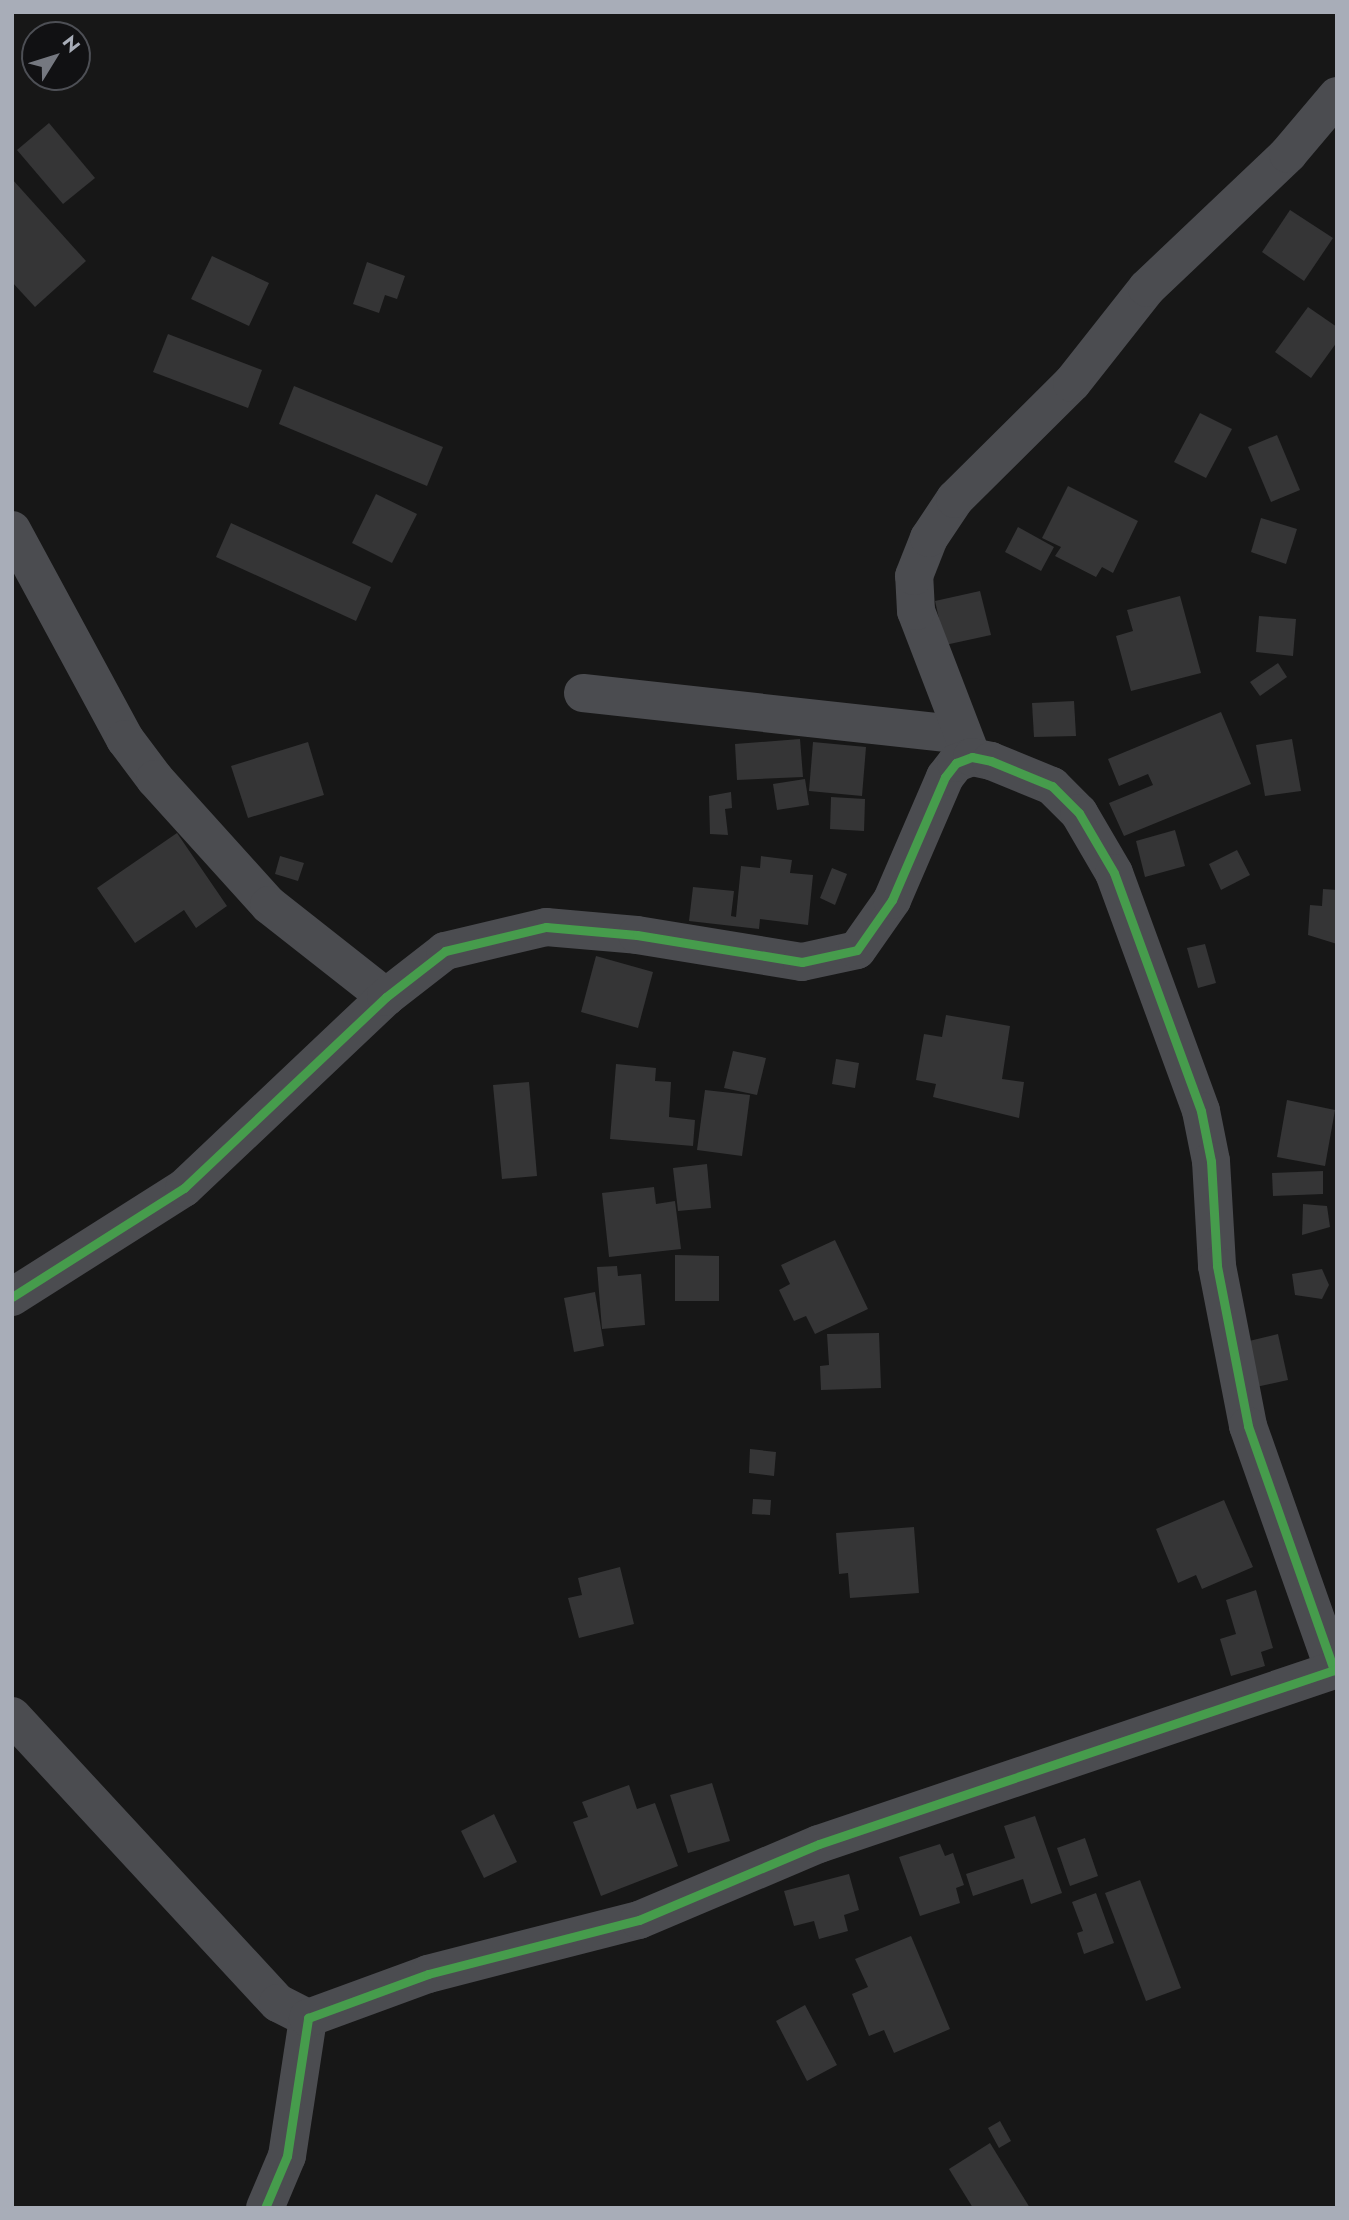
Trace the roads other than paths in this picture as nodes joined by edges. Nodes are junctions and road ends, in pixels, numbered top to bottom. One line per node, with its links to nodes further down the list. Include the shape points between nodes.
1 (1337, 96): 4 (street, via 1288,154 1147,288 1072,383 955,499 929,538 914,576 916,611)
2 (12, 530): 5 (street, via 125,739 155,779 269,905)
3 (583, 693): 4 (street)
4 (967, 746): 5 (street, via 945,777 892,900 857,950 802,962 637,935 546,927 445,951); 7 (street, via 1052,786 1079,813 1114,873 1201,1111 1211,1161 1217,1266 1248,1426)
5 (386, 997): 6 (street, via 184,1188)
6 (12, 1297)
7 (1335, 1669): 9 (street, via 819,1844 639,1920 428,1975)
8 (12, 1716): 9 (street, via 278,2003)
9 (308, 2018): 10 (street, via 287,2156)
10 (265, 2208)

